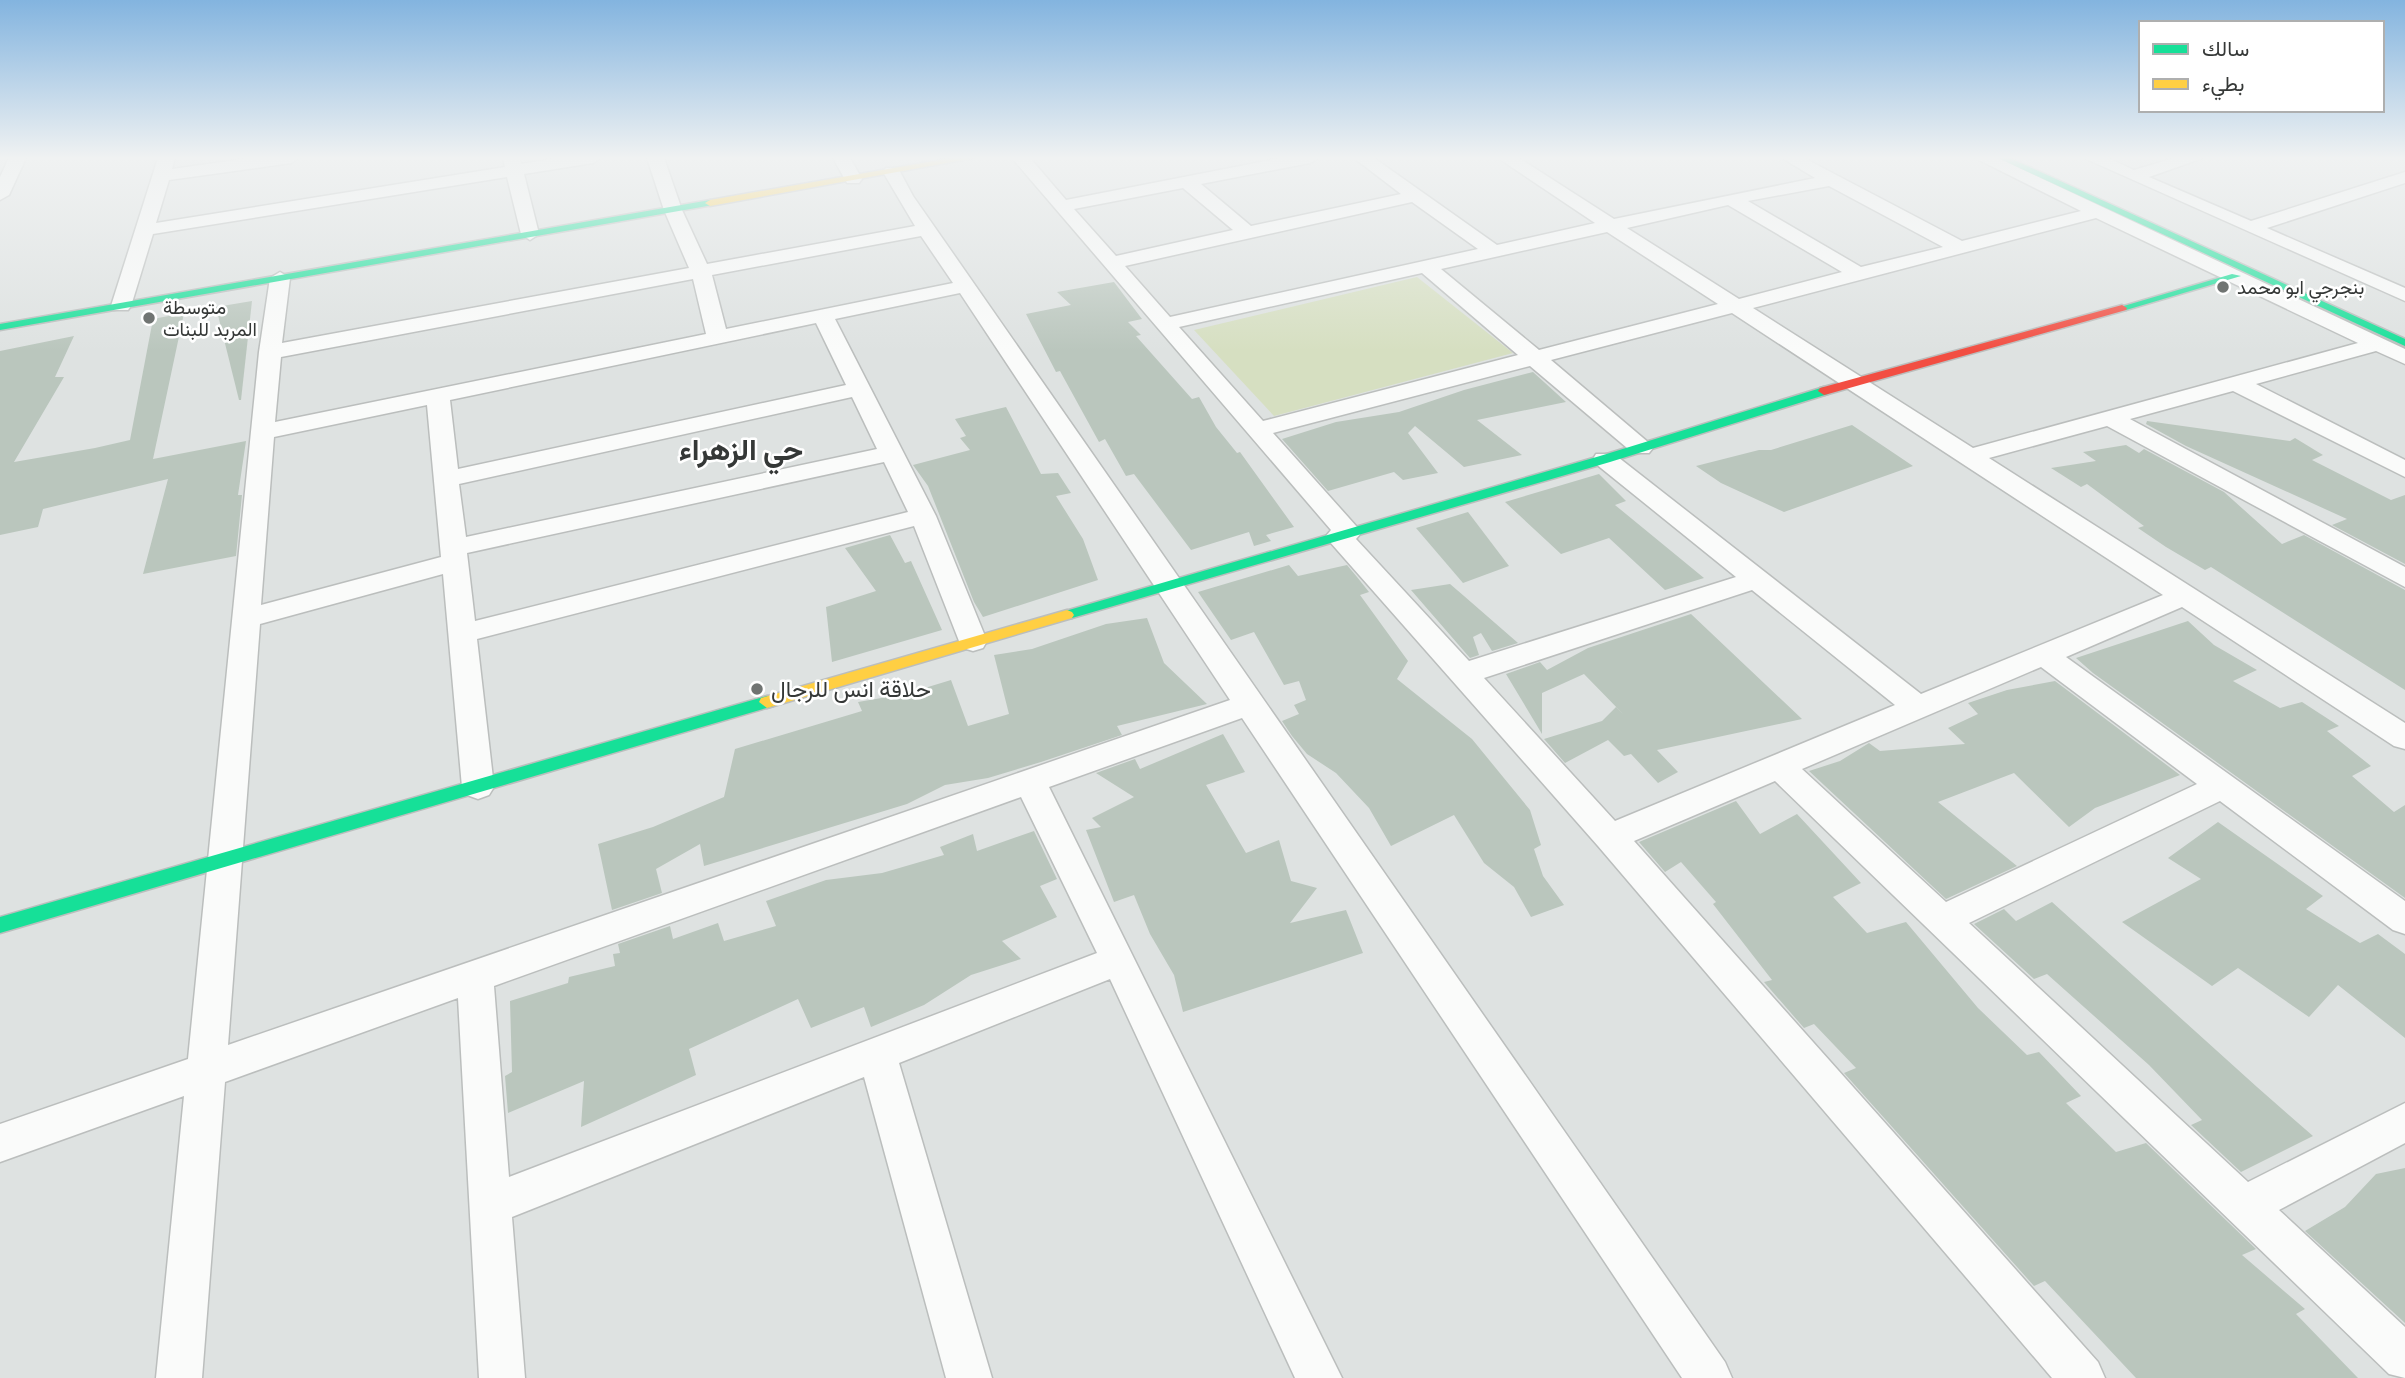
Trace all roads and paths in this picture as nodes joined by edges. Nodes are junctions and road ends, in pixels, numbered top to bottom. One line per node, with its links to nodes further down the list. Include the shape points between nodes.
1 (147, 222): 23 (street)
2 (188, 222): 23 (street)
3 (527, 222): 24 (street)
4 (596, 222): 24 (street)
5 (679, 222): 30 (street)
6 (923, 222): 22 (street)
7 (1076, 222): 28 (street)
8 (1234, 222): 25 (street)
9 (1296, 222): 25 (street)
10 (1452, 222): 27 (street)
11 (1603, 222): 20 (street)
12 (1626, 222): 20 (street)
13 (1771, 222): 31 (street)
14 (1912, 222): 26 (street)
15 (2061, 222): 26 (street)
16 (2121, 222): 32 (street)
17 (2142, 222): 42 (street)
18 (2239, 222): 21 (street)
19 (2265, 222): 21 (street)
20 (1609, 226): 27 (street); 37 (street)
21 (2250, 227): 35 (street)
22 (927, 229): 30 (street); 34 (street)
23 (145, 230): 36 (street)
24 (530, 233): 33 (street)
25 (1247, 233): 28 (street)
26 (1962, 249): 31 (street)
27 (1495, 253): 29 (street)
28 (1114, 262): 39 (street)
29 (1427, 267): 39 (street); 46 (street)
30 (701, 272): 41 (street); 44 (street)
31 (1860, 275): 37 (street)
32 (2236, 276): 43 (street); 47 (street)
33 (280, 278): 36 (street); 44 (street)
34 (966, 286): 38 (street); 65 (street)
35 (2405, 295)
36 (121, 306): 40 (street)
37 (1736, 307): 46 (street); 47 (street)
38 (823, 316): 41 (street); 49 (street)
39 (1164, 324): 52 (street)
40 (0, 327)
41 (717, 336): 50 (street)
42 (2405, 343)
43 (2378, 344): 45 (street); 48 (street)
44 (270, 352): 53 (street)
45 (2405, 357)
46 (1534, 358): 52 (street); 54 (street)
47 (1856, 382): 54 (street); 56 (street)
48 (2234, 382): 51 (street); 58 (street)
49 (860, 389): 55 (street); 59 (street)
50 (438, 396): 53 (street); 59 (street)
51 (2108, 417): 56 (street); 63 (street)
52 (1256, 430): 61 (street)
53 (263, 432): 67 (street)
54 (1641, 447): 57 (street)
55 (892, 453): 60 (street); 62 (street)
56 (1966, 457): 66 (street)
57 (1605, 459): 61 (street); 64 (street)
58 (2405, 470)
59 (447, 479): 62 (street)
60 (923, 516): 68 (street); 69 (street)
61 (1344, 535): 65 (street); 71 (street)
62 (454, 555): 67 (street); 68 (street)
63 (2405, 578)
64 (1754, 580): 71 (street); 73 (street)
65 (1168, 584): 69 (street); 72 (street)
66 (2184, 596): 70 (street); 74 (street)
67 (247, 618): 80 (street)
68 (463, 633): 78 (street)
69 (973, 640): 78 (street)
70 (2044, 656): 73 (street); 77 (street)
71 (1462, 674): 79 (street)
72 (1250, 704): 76 (street); 97 (street)
73 (1918, 708): 75 (street)
74 (2405, 738)
75 (1779, 766): 79 (street); 81 (street)
76 (1030, 782): 84 (street); 85 (street)
77 (2223, 786): 81 (street); 82 (street)
78 (478, 787): 80 (street)
79 (1610, 838): 98 (street)
80 (226, 859): 83 (street); 87 (street)
81 (1942, 920): 91 (street)
82 (2405, 920)
83 (0, 925)
84 (1119, 960): 86 (street); 96 (street)
85 (475, 976): 87 (street); 90 (street)
86 (878, 1056): 90 (street); 95 (street)
87 (207, 1070): 89 (street); 93 (street)
88 (2405, 1122): 91 (street)
89 (0, 1143)
90 (490, 1205): 94 (street)
91 (2245, 1206): 92 (street)
92 (2405, 1358)
93 (179, 1378)
94 (502, 1378)
95 (968, 1378)
96 (1318, 1378)
97 (1709, 1378)
98 (2082, 1378)

